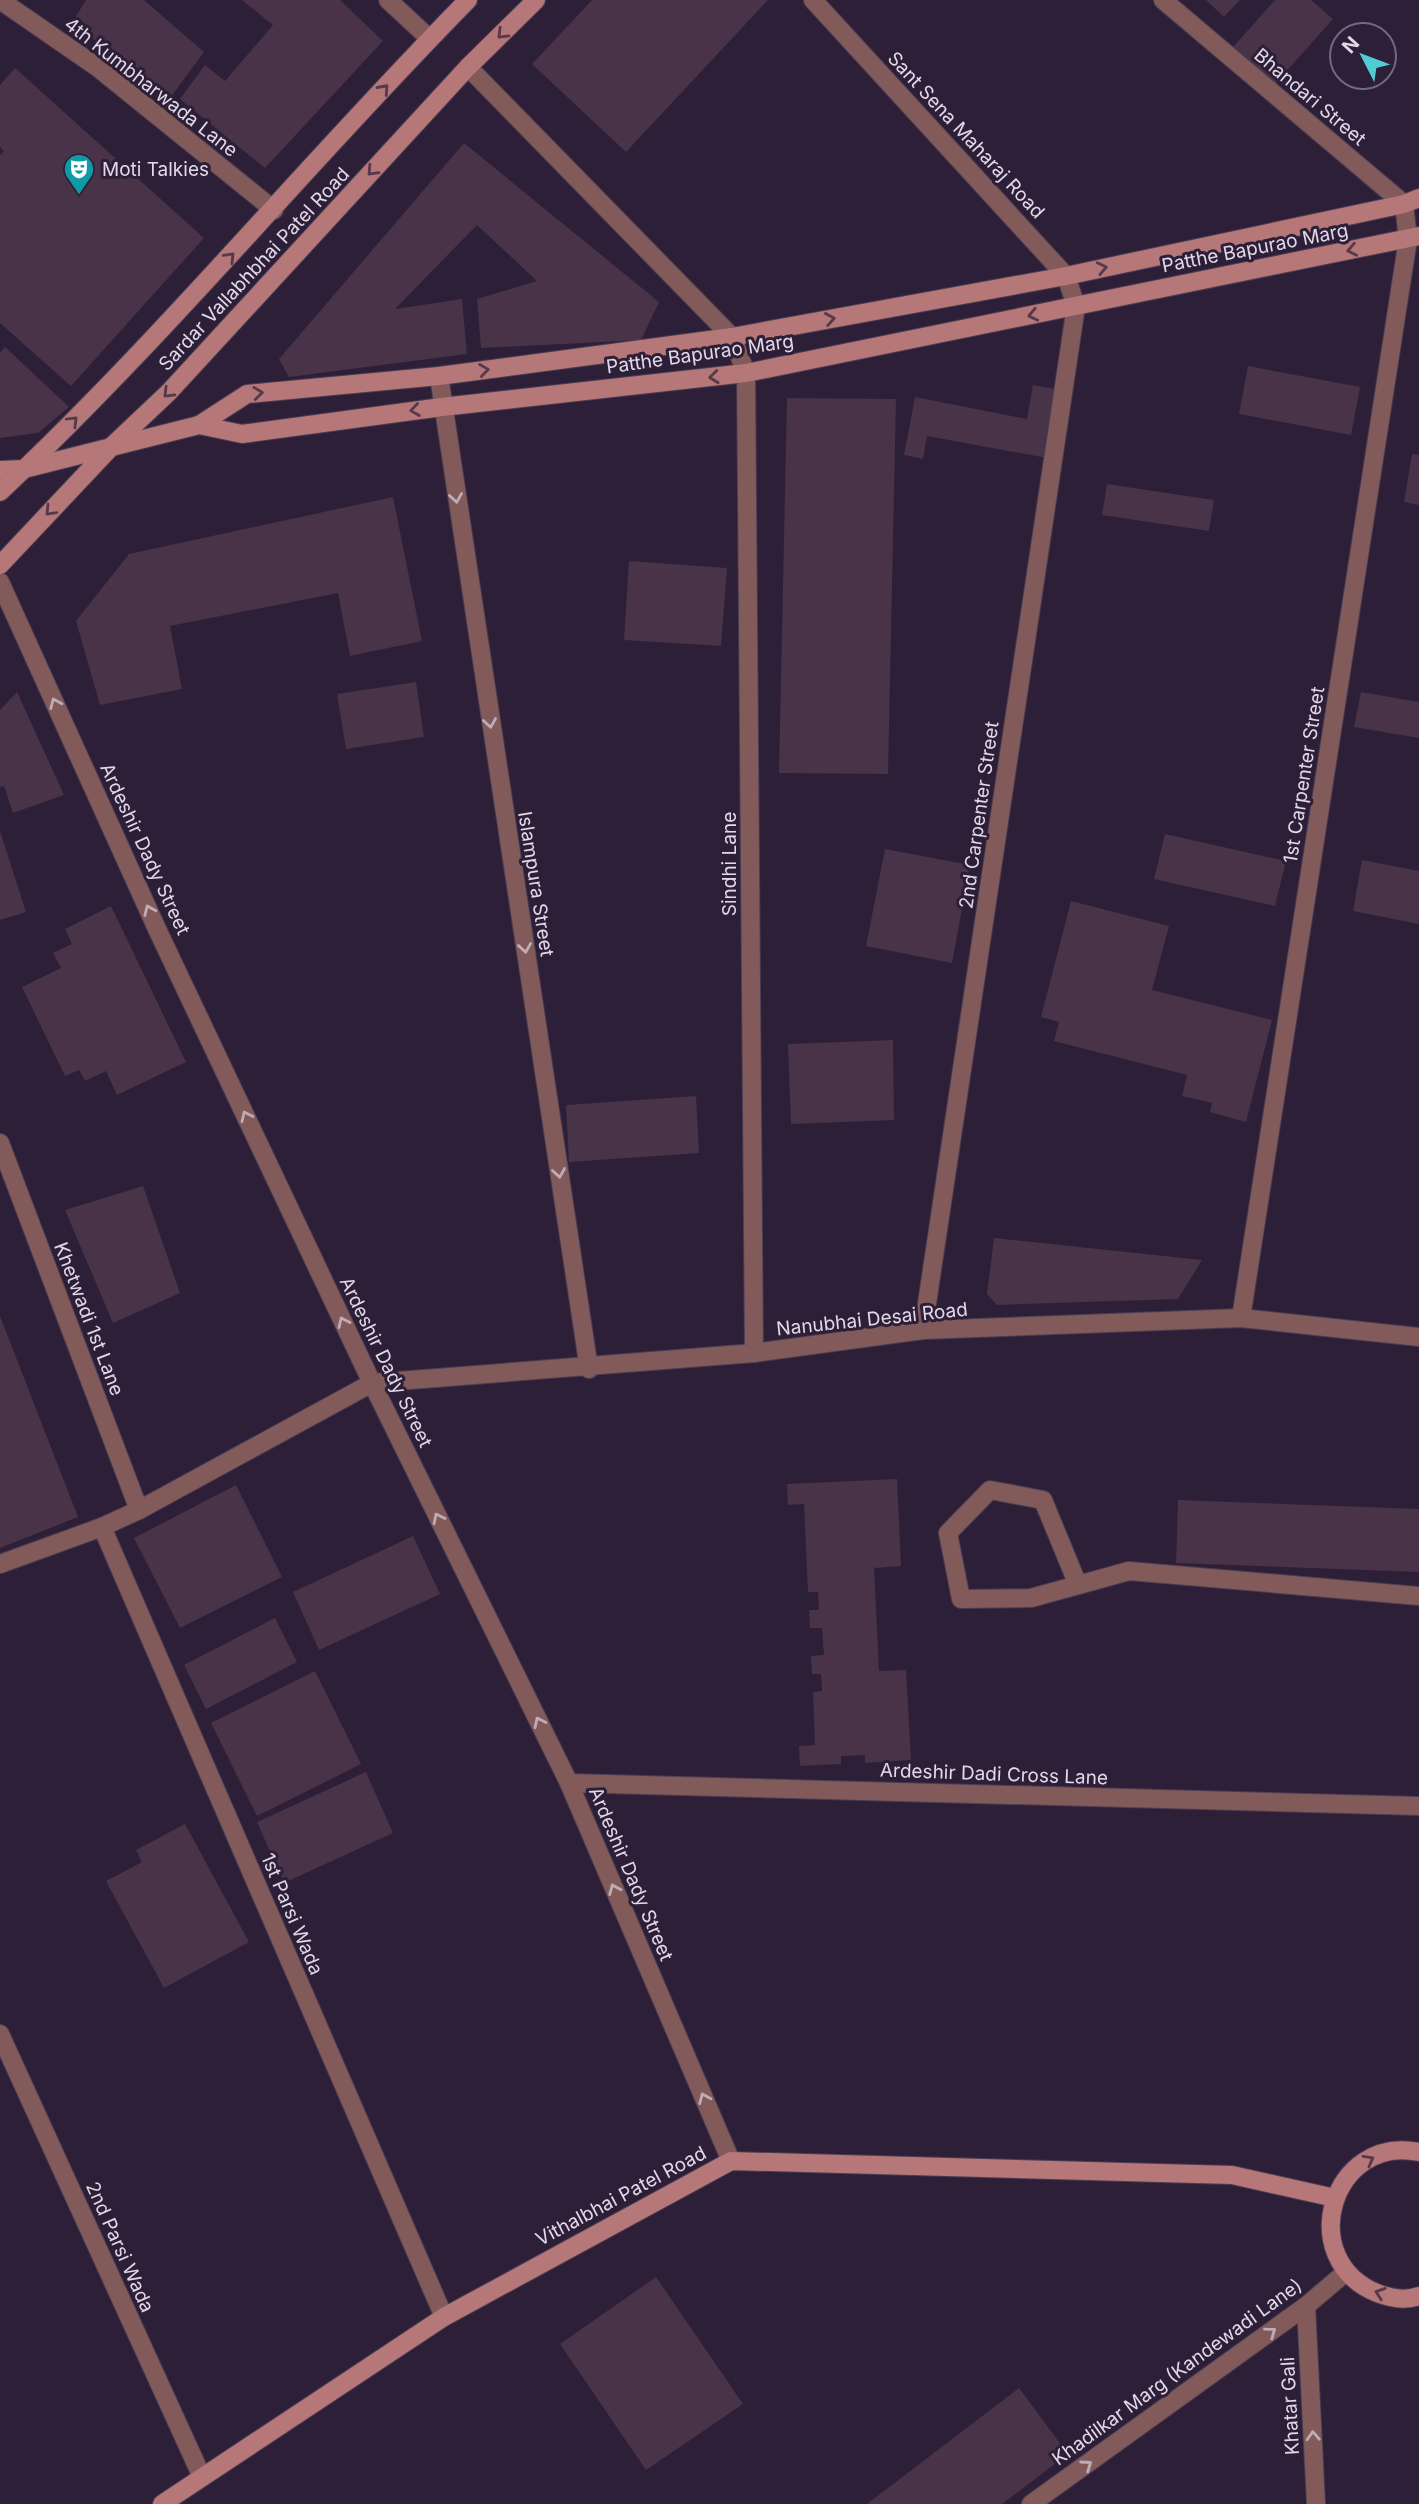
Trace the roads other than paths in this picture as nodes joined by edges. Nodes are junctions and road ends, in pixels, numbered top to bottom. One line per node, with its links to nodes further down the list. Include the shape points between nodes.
1 (0, 0): 10 (street, 4th Kumbharwada Lane, via 97,67)
2 (388, 0): 7 (street)
3 (468, 0): 7 (main road, Sardar Vallabhbhai Patel Road)
4 (536, 0): 8 (main road, Sardar Vallabhbhai Patel Road, one-way to 8)
5 (813, 0): 12 (street, Sant Sena Maharaj Road)
6 (1163, 0): 9 (street, Bhandari Street)
7 (430, 38): 10 (main road, Sardar Vallabhbhai Patel Road, one-way to 7)
8 (468, 67): 14 (street); 19 (main road, Sardar Vallabhbhai Patel Road, one-way to 19, via 169,392)
9 (1412, 201): 11 (street); 12 (main road, one-way to 9)
10 (274, 210): 20 (main road, Sardar Vallabhbhai Patel Road, one-way to 10)
11 (1414, 237): 13 (main road, Patthe Bapurao Marg, one-way to 13); 26 (street, 1st Carpenter Street)
12 (1066, 276): 13 (street, Sant Sena Maharaj Road); 14 (main road, one-way to 12)
13 (1076, 306): 15 (main road, Patthe Bapurao Marg, one-way to 15); 27 (street, 2nd Carpenter Street)
14 (732, 337): 15 (street); 16 (main road, one-way to 14)
15 (746, 373): 17 (main road, Patthe Bapurao Marg, one-way to 17); 29 (street, Sindhi Lane)
16 (439, 376): 17 (street, Islampura Street); 18 (main road, one-way to 16, via 247,394)
17 (442, 407): 18 (main road, Patthe Bapurao Marg, one-way to 18, via 242,434); 30 (street, Islampura Street, one-way to 30)
18 (199, 425): 19 (main road, Patthe Bapurao Marg)
19 (114, 444): 20 (main road, Patthe Bapurao Marg); 23 (main road, Sardar Vallabhbhai Patel Road, one-way to 23)
20 (24, 469): 21 (main road, Patthe Bapurao Marg); 22 (main road, Sardar Vallabhbhai Patel Road)
21 (0, 470)
22 (0, 492)
23 (0, 565)
24 (0, 582): 31 (street, Ardeshir Dady Street, one-way to 24, via 157,929)
25 (0, 1143): 32 (street, Khetwadi 1st Lane)
26 (1241, 1318): 27 (street, Nanubhai Desai Road); 28 (street, Nanubhai Desai Road)
27 (923, 1330): 29 (street, Nanubhai Desai Road)
28 (1419, 1337)
29 (754, 1353): 30 (street, Nanubhai Desai Road)
30 (589, 1369): 31 (street, Nanubhai Desai Road)
31 (372, 1383): 32 (street); 37 (street, Ardeshir Dady Street, one-way to 31)
32 (139, 1510): 33 (street)
33 (102, 1527): 34 (street); 46 (street, 1st Parsi Wada)
34 (0, 1564)
35 (1079, 1585): 35 (street, via 1031,1598 961,1599 948,1533 990,1490 1043,1500); 36 (street, via 1129,1571)
36 (1419, 1597)
37 (569, 1783): 38 (street, Ardeshir Dadi Cross Lane); 41 (street, Ardeshir Dady Street, one-way to 37)
38 (1419, 1806)
39 (0, 2034): 47 (street, 2nd Parsi Wada)
40 (1419, 2152): 42 (main road, one-way to 40, via 1344,2180 1361,2163 1384,2152)
41 (731, 2161): 42 (main road, Vithalbhai Patel Road, via 1232,2175); 46 (main road, Vithalbhai Patel Road)
42 (1335, 2198): 43 (main road, via 1329,2227)
43 (1346, 2272): 44 (main road, one-way to 43, via 1388,2297 1365,2288); 45 (street, Khadilkar Marg (Kandewadi Lane))
44 (1419, 2297)
45 (1306, 2306): 49 (street, Khadilkar Marg (Kandewadi Lane), one-way to 45); 50 (street, Khatar Gali, one-way to 45)
46 (444, 2317): 47 (main road, Vithalbhai Patel Road)
47 (202, 2477): 48 (main road, Vithalbhai Patel Road)
48 (162, 2504)
49 (1031, 2504)
50 (1316, 2504)

